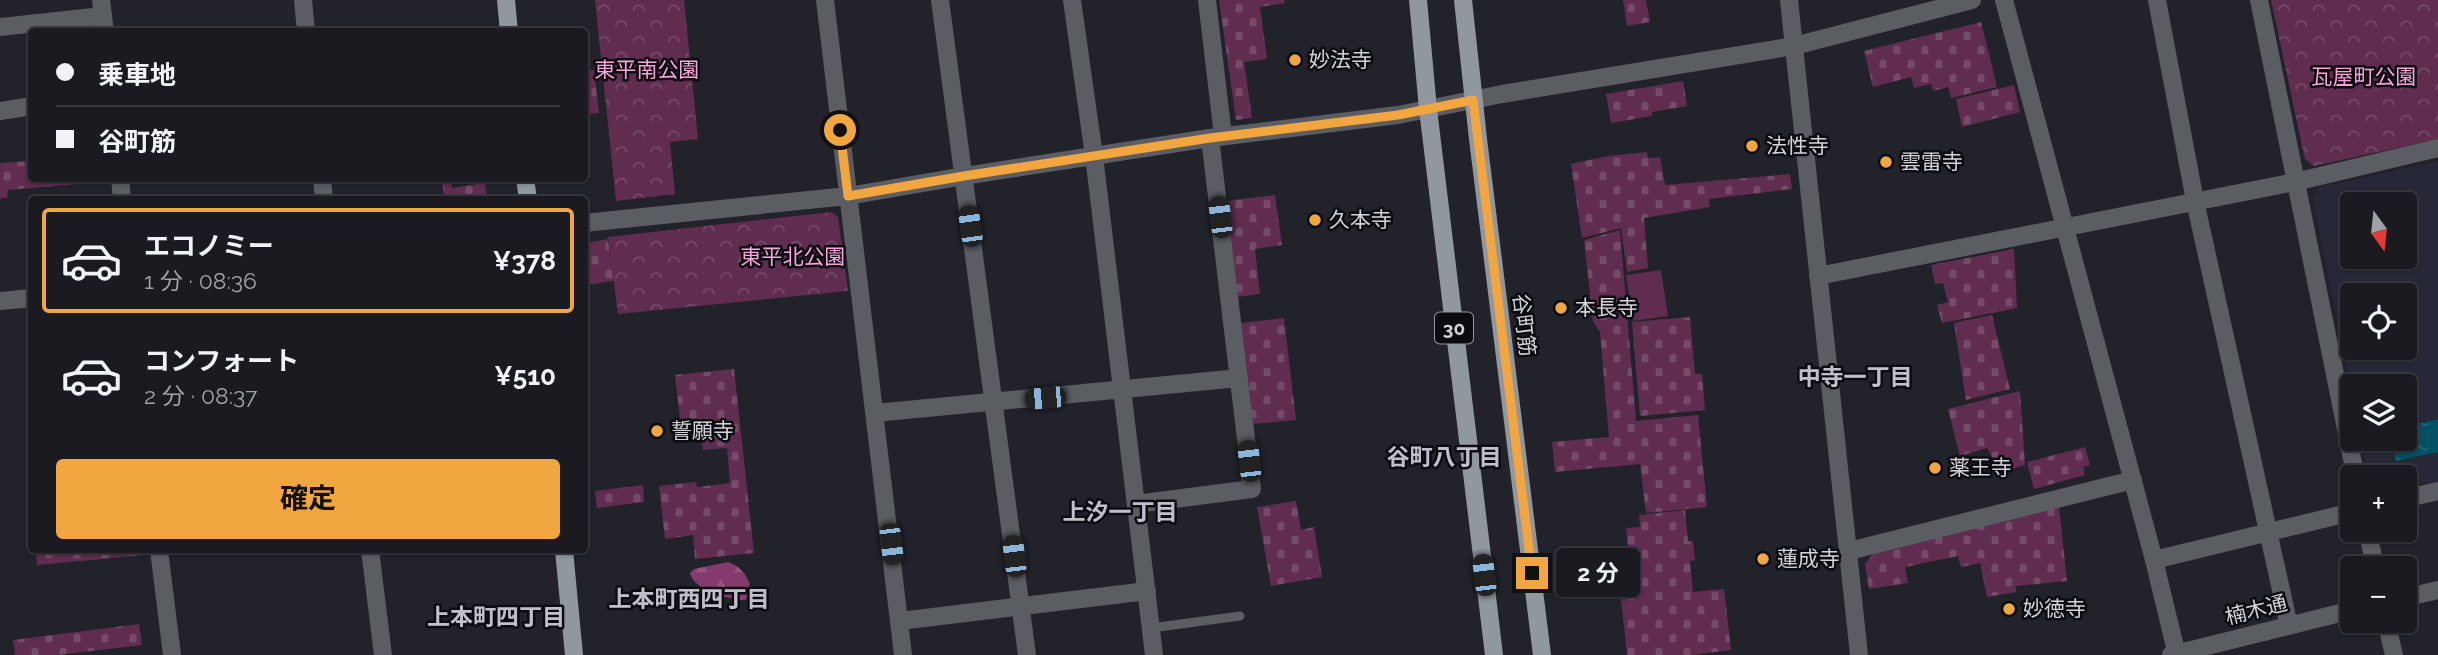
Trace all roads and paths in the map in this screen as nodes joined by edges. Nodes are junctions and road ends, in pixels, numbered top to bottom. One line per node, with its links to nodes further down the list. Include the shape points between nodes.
1 (303, 0): 16 (street)
2 (506, 0): 17 (main road)
3 (825, 0): 28 (street)
4 (940, 0): 26 (street)
5 (1072, 0): 25 (street)
6 (1207, 0): 23 (street)
7 (1418, 0): 21 (main road, 30)
8 (1463, 0): 19 (main road, 谷町筋 / 30)
9 (1789, 0): 18 (street)
10 (1972, 0): 18 (street)
11 (2004, 0): 31 (street)
12 (2157, 0): 29 (street)
13 (2259, 0): 27 (street)
14 (103, 16): 15 (street)
15 (0, 27)
16 (306, 28)
17 (509, 28)
18 (1794, 46): 19 (street); 32 (street)
19 (1473, 100): 21 (street); 68 (main road, 谷町筋 / 30)
20 (28, 107): 22 (street)
21 (1428, 108): 23 (street); 67 (main road, 30)
22 (0, 111)
23 (1217, 137): 25 (street); 35 (street)
24 (2438, 148): 27 (street)
25 (1094, 156): 26 (street); 36 (street)
26 (964, 176): 28 (street); 37 (street)
27 (2295, 182): 29 (street); 39 (street)
28 (848, 196): 30 (street); 38 (street)
29 (2195, 201): 31 (street); 45 (street)
30 (588, 223)
31 (2065, 229): 32 (street); 40 (street)
32 (1818, 276): 46 (street)
33 (28, 298): 34 (street)
34 (0, 301)
35 (1239, 378): 36 (street); 43 (street, via 1252,489)
36 (1122, 390): 37 (street); 43 (street)
37 (993, 402): 38 (street); 54 (street)
38 (876, 413): 57 (street)
39 (2354, 465)
40 (2133, 480): 46 (street); 50 (street)
41 (2438, 491): 42 (street)
42 (2417, 496)
43 (1136, 504): 52 (street)
44 (2340, 515): 45 (street)
45 (2267, 533): 50 (street); 58 (street)
46 (1849, 551): 69 (street)
47 (159, 553): 61 (street)
48 (370, 553): 62 (street)
49 (564, 553): 63 (main road)
50 (2154, 560): 70 (street)
51 (2438, 590): 53 (street)
52 (1147, 591): 54 (street); 59 (street)
53 (2417, 595)
54 (1020, 607): 57 (street); 65 (street)
55 (2340, 613): 58 (street, 楠木通)
56 (1240, 616): 59 (lane)
57 (900, 621): 64 (street)
58 (2288, 626): 70 (street, 楠木通)
59 (1152, 628): 66 (street)
60 (2388, 633): 71 (street)
61 (172, 655)
62 (383, 655)
63 (574, 655)
64 (904, 655)
65 (1027, 655)
66 (1154, 655)
67 (1494, 655)
68 (1542, 655)
69 (1859, 655)
70 (2175, 655)
71 (2393, 655)

